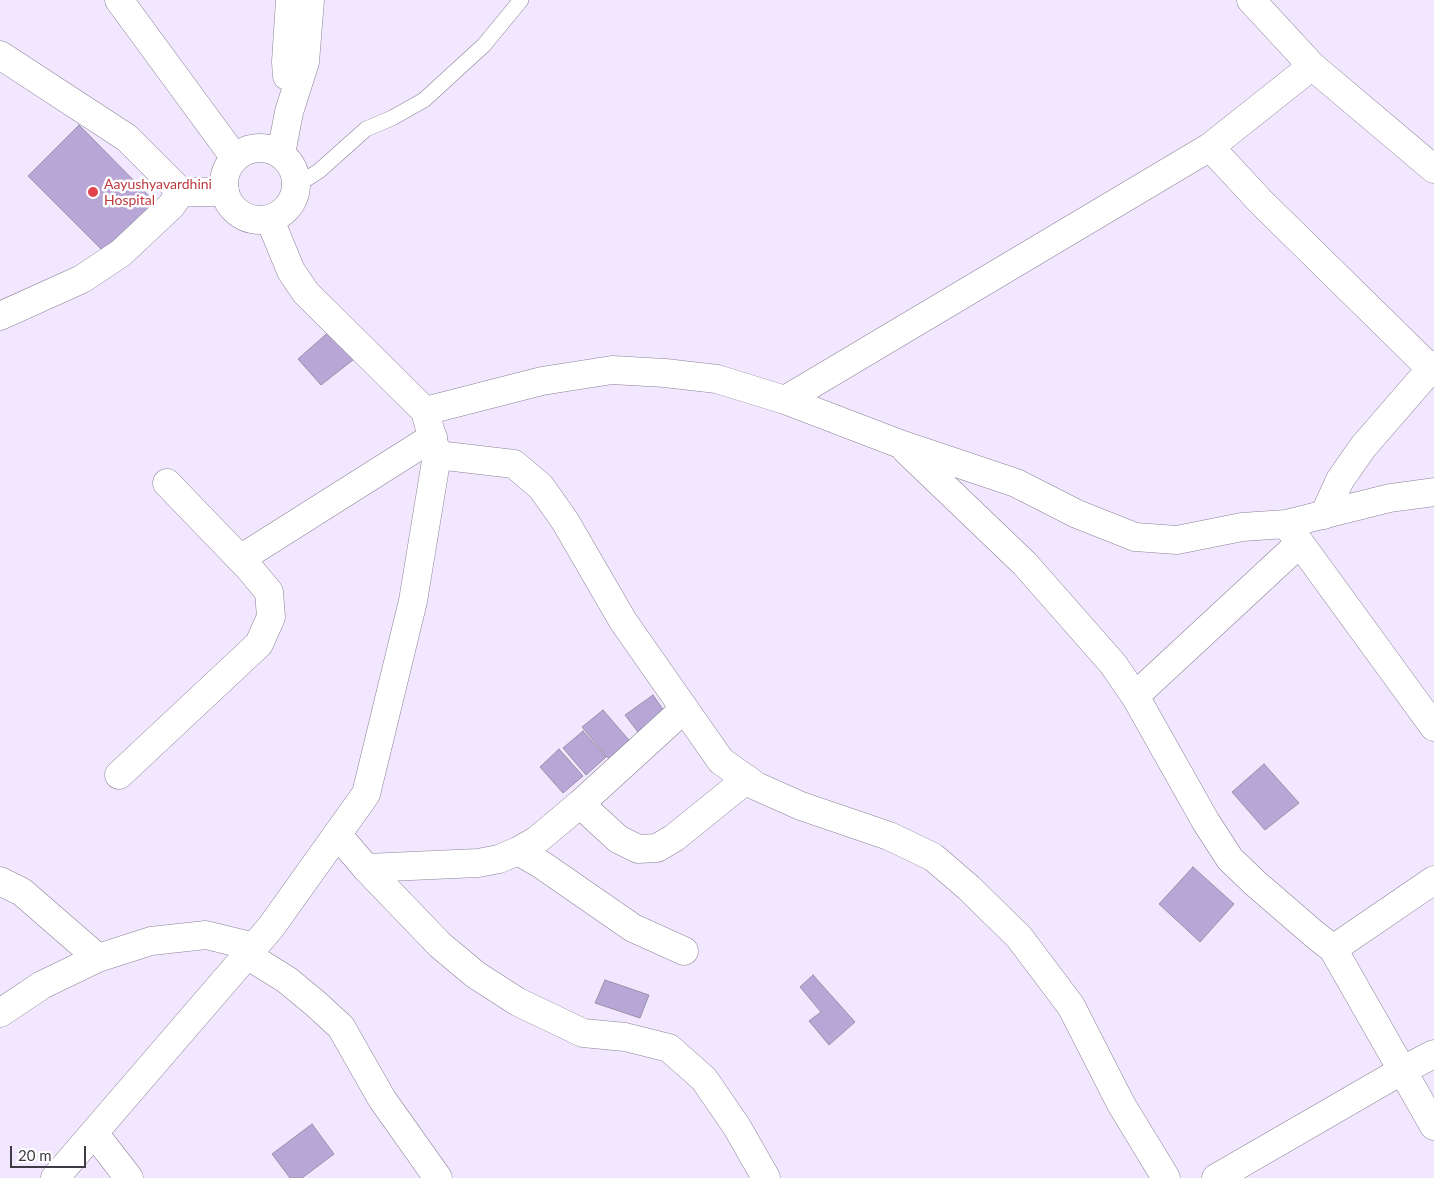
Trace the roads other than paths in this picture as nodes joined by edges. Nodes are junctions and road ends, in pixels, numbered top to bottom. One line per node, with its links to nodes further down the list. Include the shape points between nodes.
1 (119, 0): 11 (street)
2 (290, 0): 8 (street, via 286,62)
3 (310, 0): 8 (street, via 305,62)
4 (521, 0): 13 (lane, via 484,45 424,100 366,129 319,171)
5 (1251, 0): 7 (street)
6 (0, 55): 14 (street, via 127,138)
7 (1312, 66): 9 (street); 12 (street)
8 (289, 112): 10 (street)
9 (1210, 147): 18 (street, via 1261,202); 19 (street)
10 (281, 154): 11 (street, via 257,148); 13 (street, via 290,163)
11 (235, 158): 15 (street, via 224,180)
12 (1434, 169)
13 (297, 185): 16 (street, via 289,206)
14 (182, 192): 15 (street); 17 (street, via 121,253 82,278)
15 (225, 192): 16 (street, via 237,212 258,221)
16 (270, 220): 20 (street, via 292,271 306,293)
17 (0, 316)
18 (1433, 367): 25 (street, via 1363,447 1340,480)
19 (785, 400): 20 (street, via 717,379 612,370 542,381); 21 (street)
20 (425, 411): 22 (street)
21 (900, 444): 26 (street, via 1016,484 1135,538 1177,540 1242,527); 28 (street, via 1025,564 1113,664)
22 (435, 446): 27 (street); 29 (street, via 514,464 541,487 566,521 624,621); 34 (street, via 413,600 366,794)
23 (167, 483): 27 (street)
24 (1434, 492): 25 (street, via 1390,498)
25 (1324, 515): 26 (street)
26 (1293, 534): 28 (street); 30 (street)
27 (240, 559): 31 (street, via 269,592 271,617 259,644)
28 (1135, 696): 39 (street, via 1230,859)
29 (684, 710): 32 (street, via 721,761); 33 (street)
30 (1434, 728)
31 (119, 775)
32 (747, 779): 33 (street, via 657,848 638,849 618,839); 52 (street, via 801,806 889,836 933,857 969,888 1019,937 1071,1006 1121,1104)
33 (580, 804): 35 (street)
34 (337, 834): 36 (street); 40 (street)
35 (518, 852): 36 (street, via 478,863); 41 (street, via 632,928)
36 (366, 868): 51 (street, via 440,945 476,975 518,1002 582,1033 624,1037 669,1048 704,1079)
37 (1434, 880): 39 (street)
38 (0, 881): 42 (street, via 22,892)
39 (1333, 948): 45 (street)
40 (251, 951): 42 (street, via 206,935 151,941); 47 (street); 50 (street, via 341,1027 382,1099)
41 (684, 951)
42 (98, 958): 43 (street, via 42,985)
43 (0, 1013)
44 (1434, 1054): 45 (street)
45 (1403, 1070): 46 (street); 53 (street)
46 (1434, 1126)
47 (94, 1133): 48 (street); 49 (street)
48 (55, 1178)
49 (129, 1178)
50 (438, 1178)
51 (766, 1178)
52 (1166, 1178)
53 (1216, 1178)

